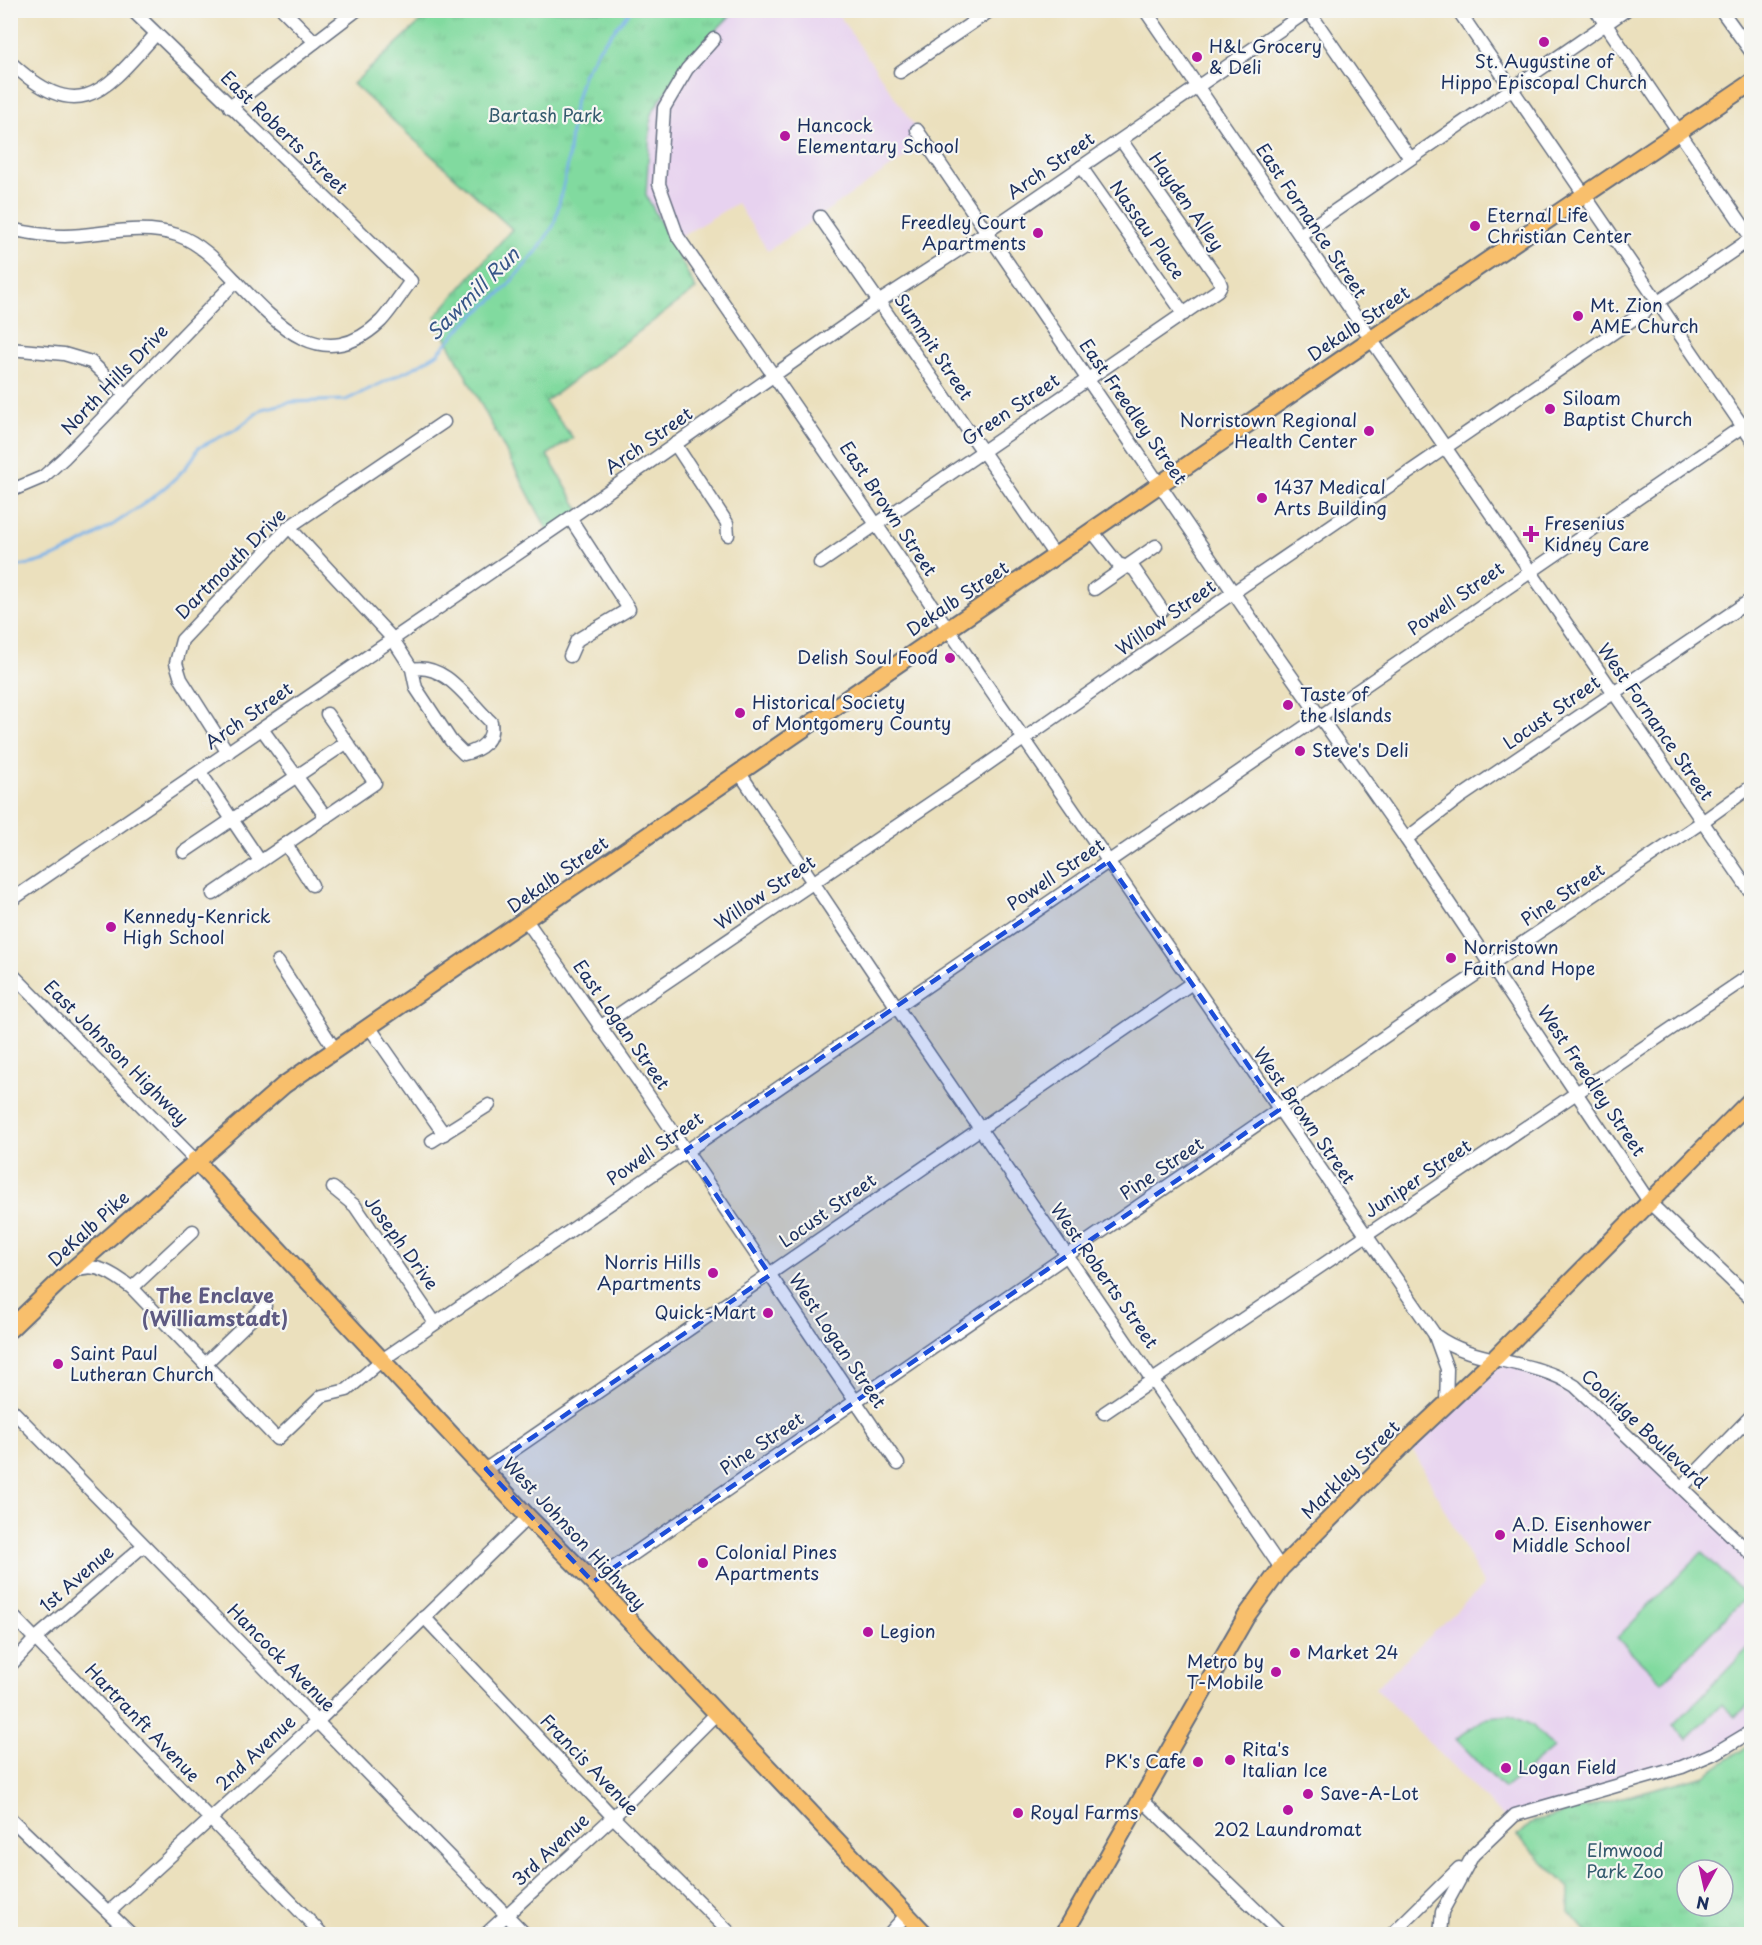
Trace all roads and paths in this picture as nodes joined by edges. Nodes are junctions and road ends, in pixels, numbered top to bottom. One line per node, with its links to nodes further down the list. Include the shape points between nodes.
1 (132, 10): 12 (street, East Roberts Street)
2 (283, 10): 14 (street)
3 (357, 10): 14 (street)
4 (991, 10): 17 (street)
5 (1145, 10): 19 (street, East Fornance Street)
6 (1458, 10): 20 (street)
7 (1596, 10): 11 (street)
8 (1626, 10): 11 (street)
9 (1722, 10): 15 (street)
10 (1308, 11): 19 (street, Arch Street); 25 (street)
11 (1606, 25): 20 (street); 23 (street)
12 (156, 34): 16 (street, via 115,79 89,95 66,97 52,93); 21 (street, East Roberts Street)
13 (714, 39): 40 (street, East Brown Street, via 687,69 664,108 658,184 678,237)
14 (315, 42): 21 (street)
15 (1752, 52)
16 (10, 62)
17 (900, 72)
18 (1752, 82): 23 (highway, Dekalb Street)
19 (1196, 87): 24 (street, Arch Street); 31 (street, East Fornance Street)
20 (1511, 89): 25 (street); 27 (street)
21 (230, 106): 33 (street, East Roberts Street, via 411,281 382,320 365,333 348,342 327,344 309,343 287,332)
22 (917, 130): 30 (street, East Freedley Street)
23 (1678, 132): 27 (highway, Dekalb Street); 32 (street)
24 (1121, 140): 26 (street, Arch Street); 34 (street, Hayden Alley)
25 (1410, 158): 31 (street)
26 (1081, 167): 30 (street, Arch Street); 37 (street, Nassau Place)
27 (1584, 196): 36 (street); 38 (highway, Dekalb Street)
28 (820, 217): 35 (street, Summit Street)
29 (10, 229): 33 (street, via 65,236 160,230 201,248)
30 (988, 231): 35 (street, Arch Street); 41 (street, East Freedley Street)
31 (1300, 235): 38 (street, East Fornance Street)
32 (1751, 238): 36 (street, Willow Street)
33 (236, 281): 42 (street, North Hills Drive)
34 (1221, 285): 37 (street, Green Street)
35 (880, 301): 40 (street, Arch Street); 48 (street, Summit Street)
36 (1656, 302): 44 (street); 47 (street, Willow Street)
37 (1184, 314): 41 (street, Green Street)
38 (1370, 340): 47 (street, East Fornance Street); 49 (highway, Dekalb Street)
39 (10, 349): 42 (street, via 64,354 91,362)
40 (775, 375): 46 (street, Arch Street); 52 (street, East Brown Street)
41 (1088, 379): 48 (street, Green Street); 49 (street, East Freedley Street)
42 (125, 394): 50 (street, North Hills Drive, via 43,477)
43 (444, 422): 53 (street, Dartmouth Drive)
44 (1747, 423): 45 (street); 60 (street, Powell Street)
45 (1752, 440)
46 (675, 444): 51 (street, Arch Street); 55 (street, via 727,523)
47 (1444, 448): 60 (street, East Fornance Street); 62 (street, Willow Street)
48 (982, 452): 52 (street, Green Street); 57 (street, Summit Street)
49 (1161, 484): 54 (highway, Dekalb Street); 62 (street, East Freedley Street)
50 (10, 491)
51 (570, 518): 66 (street, Arch Street); 67 (street, via 629,609 577,640)
52 (875, 524): 58 (street, Green Street); 65 (street, East Brown Street)
53 (289, 527): 66 (street); 75 (street, Dartmouth Drive, via 182,640 176,655 181,679)
54 (1092, 531): 57 (highway, Dekalb Street); 59 (street, via 1118,564)
55 (728, 535)
56 (1156, 546): 59 (street)
57 (1056, 557): 65 (highway, Dekalb Street)
58 (820, 562)
59 (1128, 566): 61 (street); 64 (street)
60 (1529, 570): 69 (street, West Fornance Street); 71 (street, Powell Street)
61 (1094, 589)
62 (1234, 592): 71 (street, East Freedley Street); 73 (street, Willow Street)
63 (1752, 599): 69 (street, Locust Street)
64 (1162, 610)
65 (949, 628): 73 (street, East Brown Street); 77 (highway, Dekalb Street)
66 (392, 638): 68 (street); 72 (street, Arch Street)
67 (570, 656)
68 (412, 669): 68 (street, via 416,688 464,754 475,752 488,742 493,730 491,722 443,674 423,667)
69 (1613, 693): 82 (street, West Fornance Street); 83 (street, Locust Street)
70 (327, 714): 74 (street)
71 (1319, 716): 83 (street, West Freedley Street); 87 (street, Powell Street)
72 (262, 729): 75 (street, Arch Street); 78 (street)
73 (1023, 739): 87 (street, East Brown Street); 88 (street, Willow Street)
74 (346, 743): 78 (street); 80 (street, via 375,783)
75 (228, 753): 76 (street, Arch Street)
76 (200, 772): 81 (street); 92 (street, Arch Street)
77 (739, 772): 88 (street); 93 (highway, Dekalb Street)
78 (297, 776): 80 (street); 81 (street)
79 (1752, 786): 82 (street, Pine Street)
80 (326, 817): 84 (street)
81 (232, 818): 85 (street); 86 (street)
82 (1702, 822): 91 (street, West Fornance Street); 95 (street, Pine Street)
83 (1406, 839): 95 (street, West Freedley Street)
84 (286, 844): 86 (street); 89 (street)
85 (184, 852)
86 (261, 861): 90 (street)
87 (1108, 862): 98 (street, West Brown Street); 99 (street, Powell Street)
88 (812, 882): 99 (street); 100 (street, Willow Street)
89 (312, 885)
90 (213, 894)
91 (1752, 894)
92 (10, 901)
93 (526, 920): 100 (street, East Logan Street); 101 (highway, Dekalb Street)
94 (278, 962): 102 (street)
95 (1492, 966): 103 (street, West Freedley Street); 106 (street, Pine Street)
96 (10, 972): 111 (street, East Johnson Highway)
97 (1752, 974): 103 (street, Juniper Street)
98 (1192, 983): 106 (street, West Brown Street); 107 (street, Locust Street)
99 (896, 1006): 107 (street, West Roberts Street); 110 (street, Powell Street)
100 (600, 1027): 110 (street, East Logan Street)
101 (370, 1028): 102 (highway, Dekalb Street); 108 (street)
102 (336, 1051): 111 (highway, Dekalb Street, via 284,1085)
103 (1578, 1092): 113 (street, West Freedley Street); 115 (street, Juniper Street)
104 (489, 1105): 108 (street)
105 (1748, 1108): 113 (highway, Markley Street)
106 (1279, 1110): 115 (street, West Brown Street); 116 (street, Pine Street)
107 (980, 1128): 116 (street, West Roberts Street); 117 (street, Locust Street)
108 (444, 1134): 109 (street)
109 (432, 1141)
110 (686, 1150): 117 (street, West Logan Street); 122 (street, Powell Street)
111 (195, 1160): 118 (highway, DeKalb Pike); 126 (highway, West Johnson Highway)
112 (333, 1188): 122 (street, Joseph Drive, via 355,1206)
113 (1650, 1203): 120 (street, West Freedley Street); 125 (highway, Markley Street)
114 (193, 1231): 119 (street)
115 (1365, 1236): 124 (street, West Brown Street); 128 (street, Juniper Street)
116 (1066, 1256): 128 (street, West Roberts Street); 129 (street, Pine Street)
117 (770, 1275): 129 (street, West Logan Street); 135 (street, Locust Street)
118 (63, 1278): 119 (street, via 83,1266 116,1276); 123 (highway, DeKalb Pike)
119 (132, 1288): 127 (street)
120 (1752, 1300)
121 (265, 1306): 127 (street)
122 (435, 1323): 126 (street, Powell Street)
123 (10, 1329)
124 (1435, 1335): 125 (street, West Brown Street, via 1452,1348); 130 (street, via 1447,1369)
125 (1496, 1357): 130 (highway, Markley Street); 136 (street, Coolidge Boulevard, via 1558,1375 1575,1386)
126 (382, 1360): 127 (street, Powell Street, via 347,1390 322,1396 277,1439); 135 (highway, West Johnson Highway)
127 (205, 1364)
128 (1154, 1380): 132 (street, Juniper Street); 140 (street, West Roberts Street)
129 (856, 1402): 134 (street, West Logan Street); 141 (street, Pine Street)
130 (1446, 1405): 140 (highway, Markley Street)
131 (10, 1408): 138 (street, Hancock Avenue)
132 (1104, 1413)
133 (1752, 1415): 136 (street)
134 (898, 1464)
135 (486, 1469): 137 (highway, West Johnson Highway)
136 (1682, 1487): 139 (street, Coolidge Boulevard)
137 (528, 1517): 141 (highway, West Johnson Highway); 143 (street, 2nd Avenue)
138 (143, 1546): 144 (street, 1st Avenue); 147 (street, Hancock Avenue)
139 (1752, 1555)
140 (1281, 1568): 149 (highway, Markley Street, via 1242,1625)
141 (593, 1582): 146 (highway, West Johnson Highway)
142 (10, 1613): 144 (street, Hartranft Avenue)
143 (424, 1617): 147 (street, 2nd Avenue); 150 (street, Francis Avenue)
144 (35, 1639): 145 (street, 1st Avenue); 152 (street, Hartranft Avenue)
145 (10, 1666)
146 (716, 1714): 150 (street, 3rd Avenue); 155 (highway, West Johnson Highway)
147 (319, 1720): 152 (street, 2nd Avenue); 156 (street, Hancock Avenue)
148 (1752, 1731): 153 (street, via 1682,1767 1515,1815)
149 (1141, 1799): 164 (highway, Markley Street); 165 (street)
150 (613, 1817): 156 (street, 3rd Avenue); 161 (street, Francis Avenue)
151 (10, 1818): 154 (street)
152 (210, 1820): 154 (street, 2nd Avenue); 158 (street, Hartranft Avenue)
153 (1473, 1855): 166 (street); 167 (street, via 1451,1892)
154 (109, 1912): 157 (street)
155 (906, 1915): 162 (street); 163 (highway, West Johnson Highway)
156 (507, 1916): 159 (street, 3rd Avenue); 160 (street, Hancock Avenue)
157 (131, 1935)
158 (322, 1935)
159 (486, 1935)
160 (525, 1935)
161 (731, 1935)
162 (890, 1935)
163 (925, 1935)
164 (1064, 1935)
165 (1281, 1935)
166 (1392, 1935)
167 (1440, 1935)

